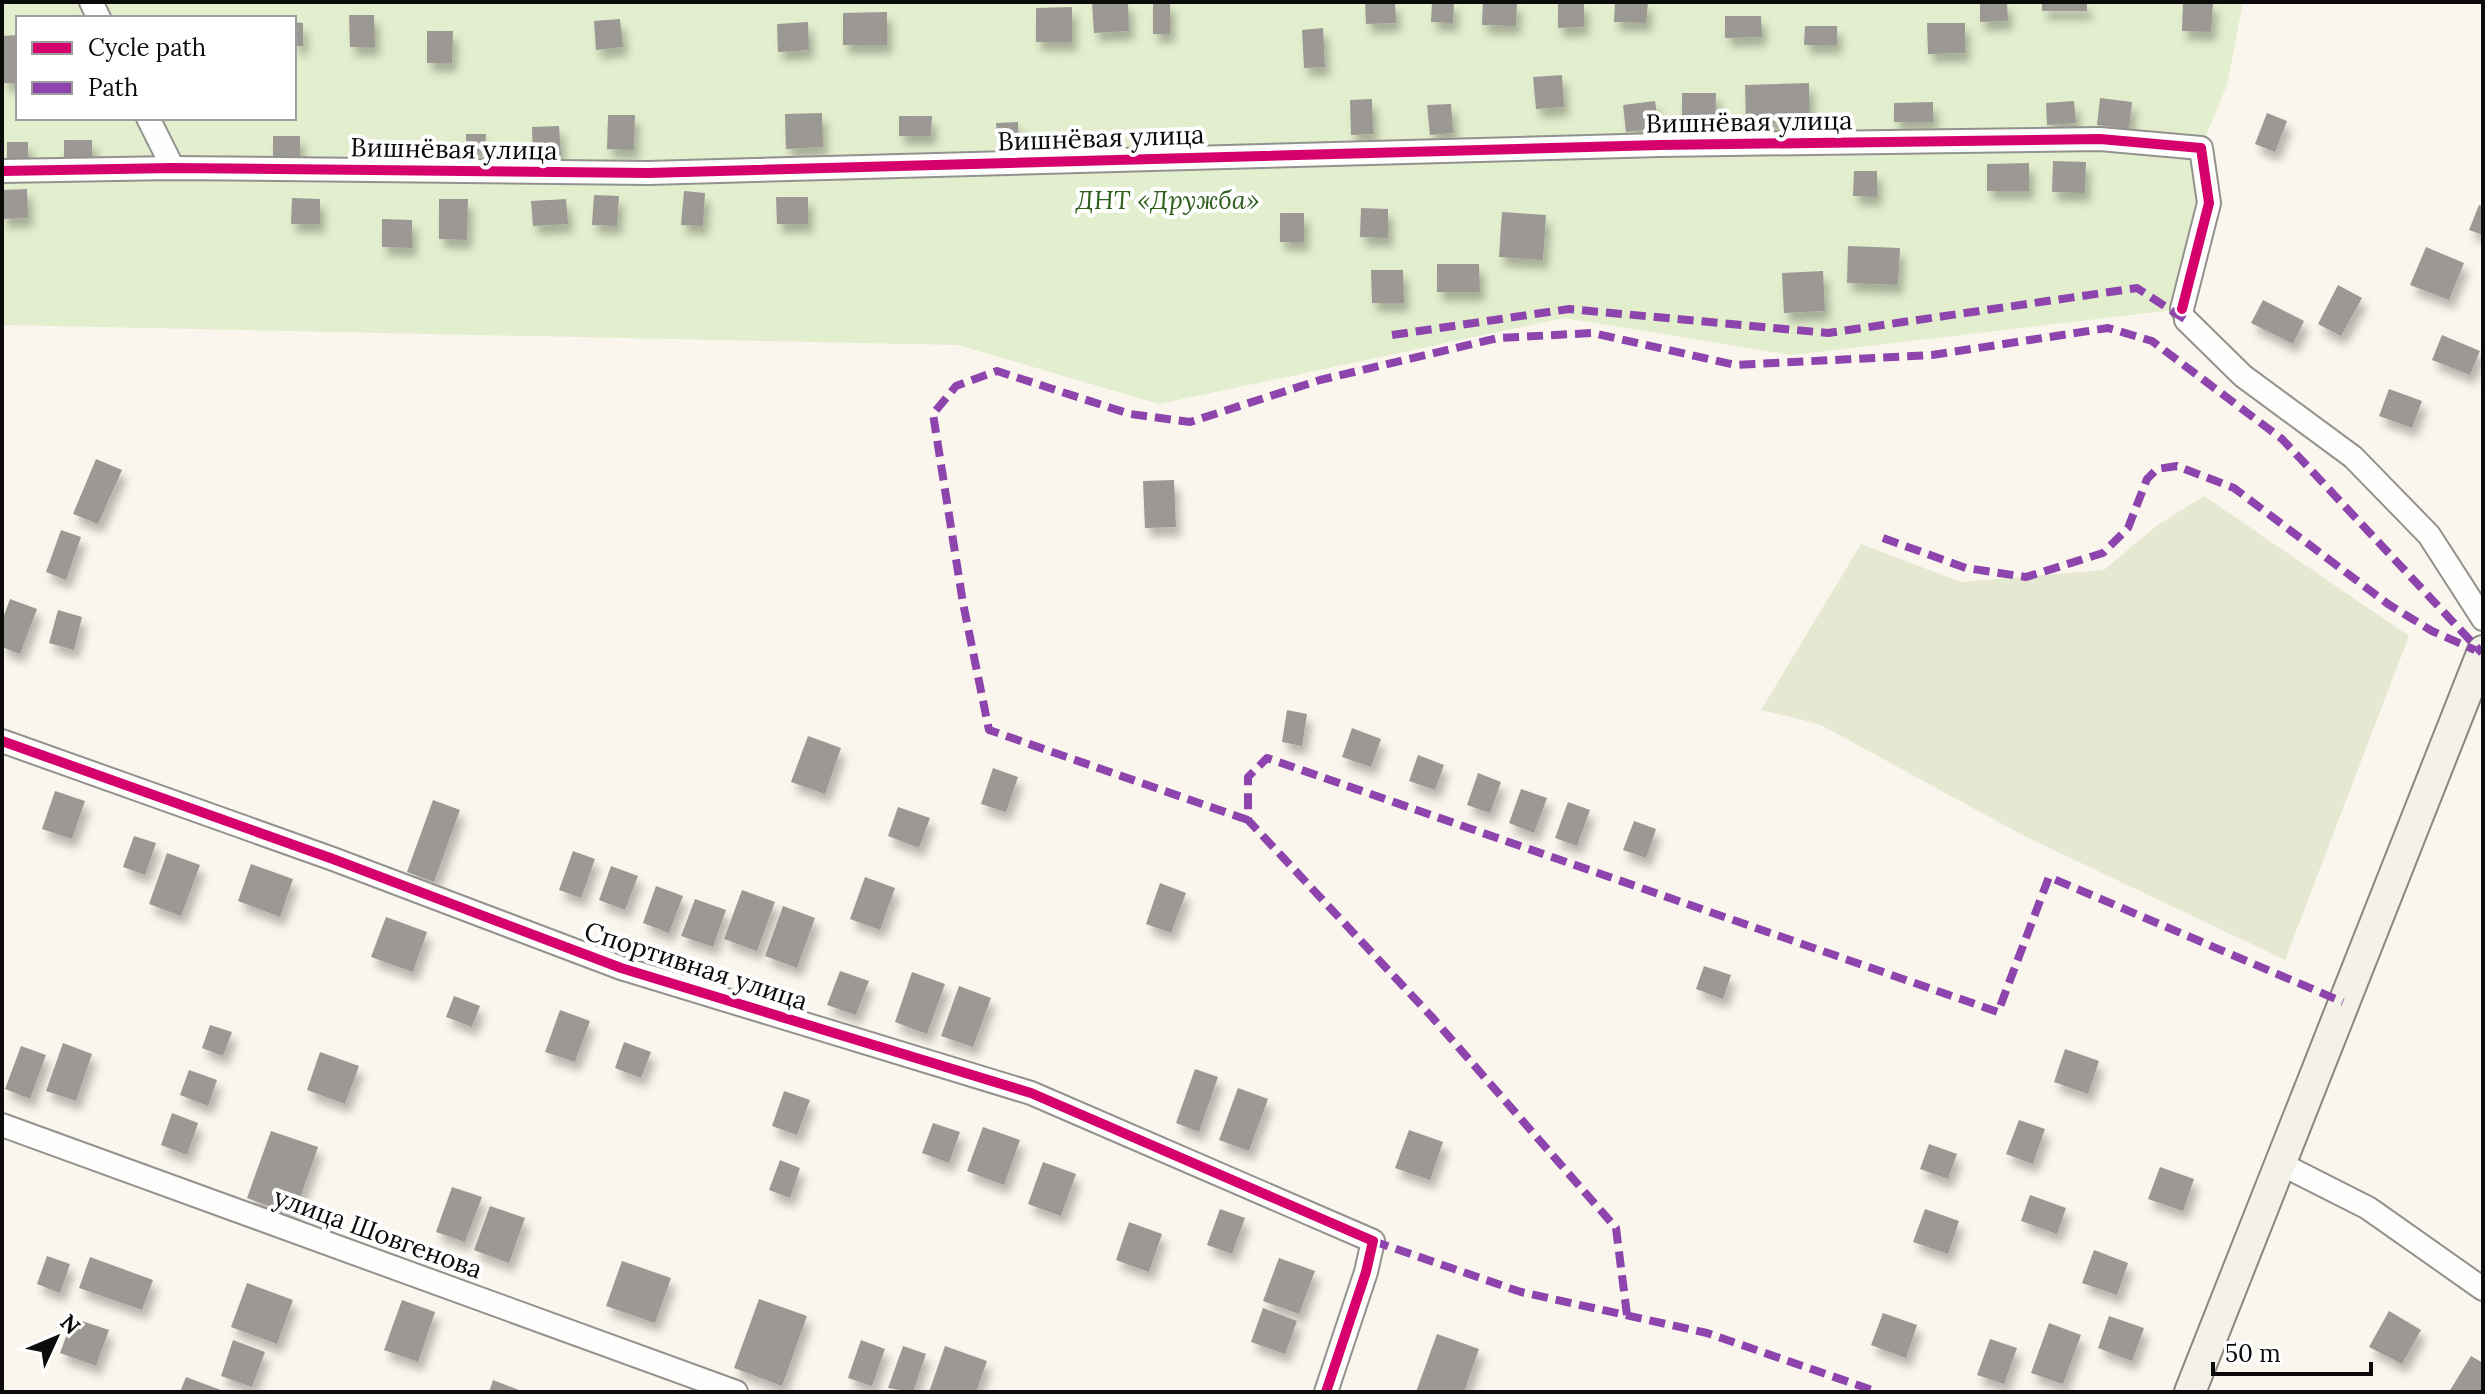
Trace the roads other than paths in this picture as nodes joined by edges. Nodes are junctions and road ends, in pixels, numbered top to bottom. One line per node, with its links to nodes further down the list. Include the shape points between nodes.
1 (149, 120): 2 (street)
2 (173, 168): 3 (street, Вишнёвая улица); 4 (street, Вишнёвая улица, via 648,173 1660,145 2100,139 2201,148 2209,203 2184,315 2243,376 2353,457 2429,535)
3 (2, 171)
4 (2483, 619)
5 (2483, 651): 8 (street)
6 (2, 741): 11 (street, Спортивная улица, via 621,968 1031,1093 1373,1241)
7 (2, 1125): 10 (street, улица Шовгенова)
8 (2279, 1163): 9 (street, via 2368,1208); 12 (street)
9 (2483, 1289)
10 (736, 1392)
11 (1326, 1392)
12 (2190, 1392)

